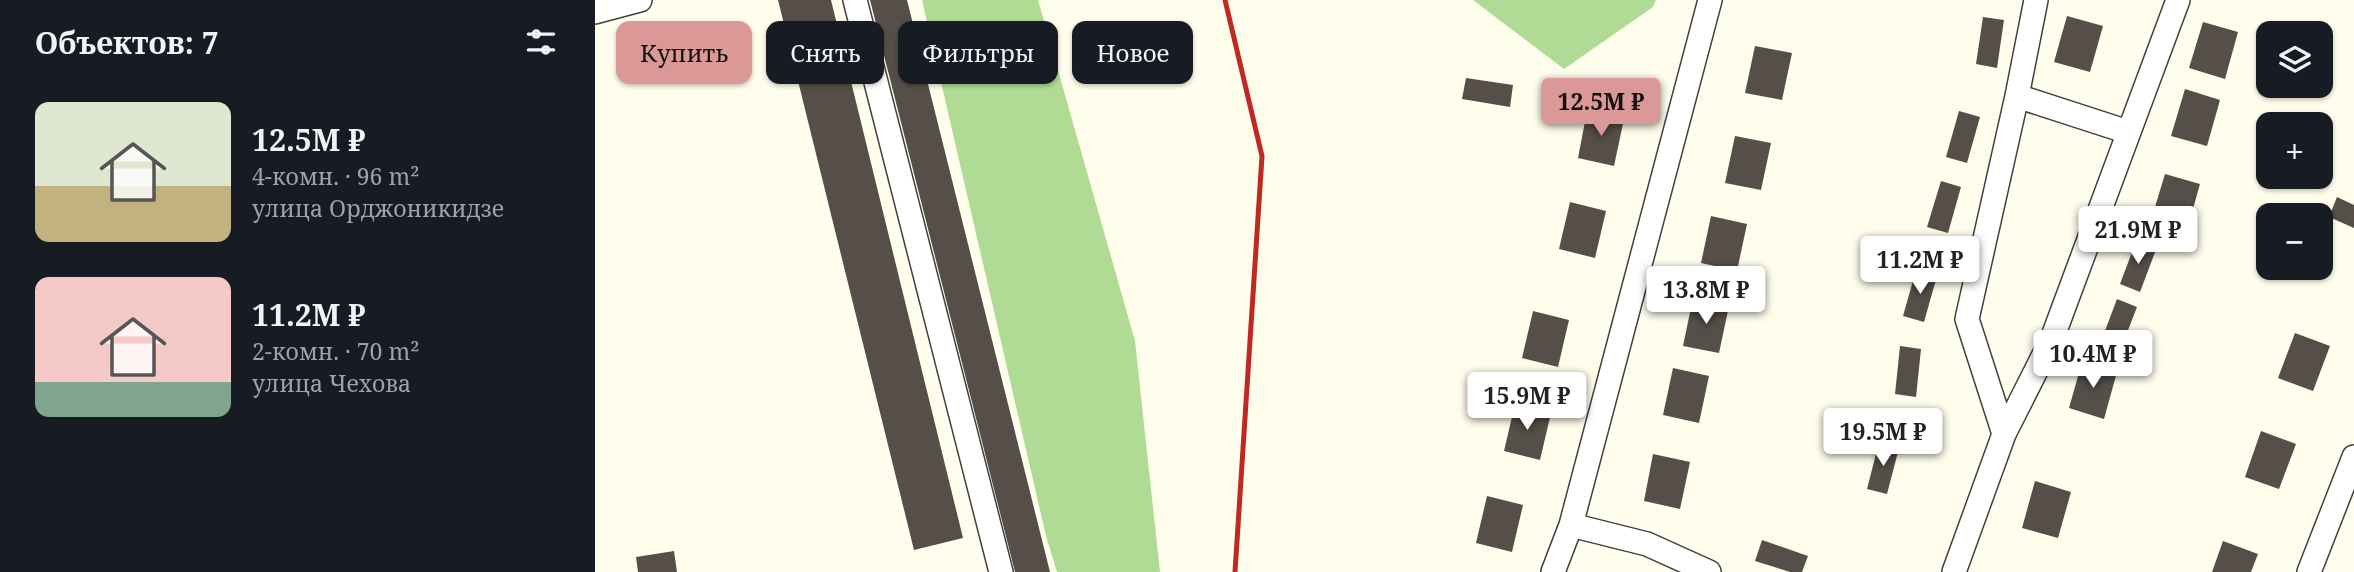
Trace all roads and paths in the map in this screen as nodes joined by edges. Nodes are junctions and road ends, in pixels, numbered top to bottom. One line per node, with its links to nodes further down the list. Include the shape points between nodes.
1 (640, 0): 6 (street)
2 (855, 0): 12 (street)
3 (1710, 0): 11 (street)
4 (2036, 0): 7 (street)
5 (2178, 0): 8 (street)
6 (595, 12)
7 (2017, 96): 8 (street); 9 (street, via 1967,319)
8 (2127, 132): 9 (street, via 2052,339)
9 (2004, 434): 15 (street)
10 (2354, 457): 16 (street)
11 (1571, 525): 13 (street); 14 (street, via 1647,544)
12 (1001, 572)
13 (1553, 572)
14 (1709, 572)
15 (1954, 572)
16 (2309, 572)

